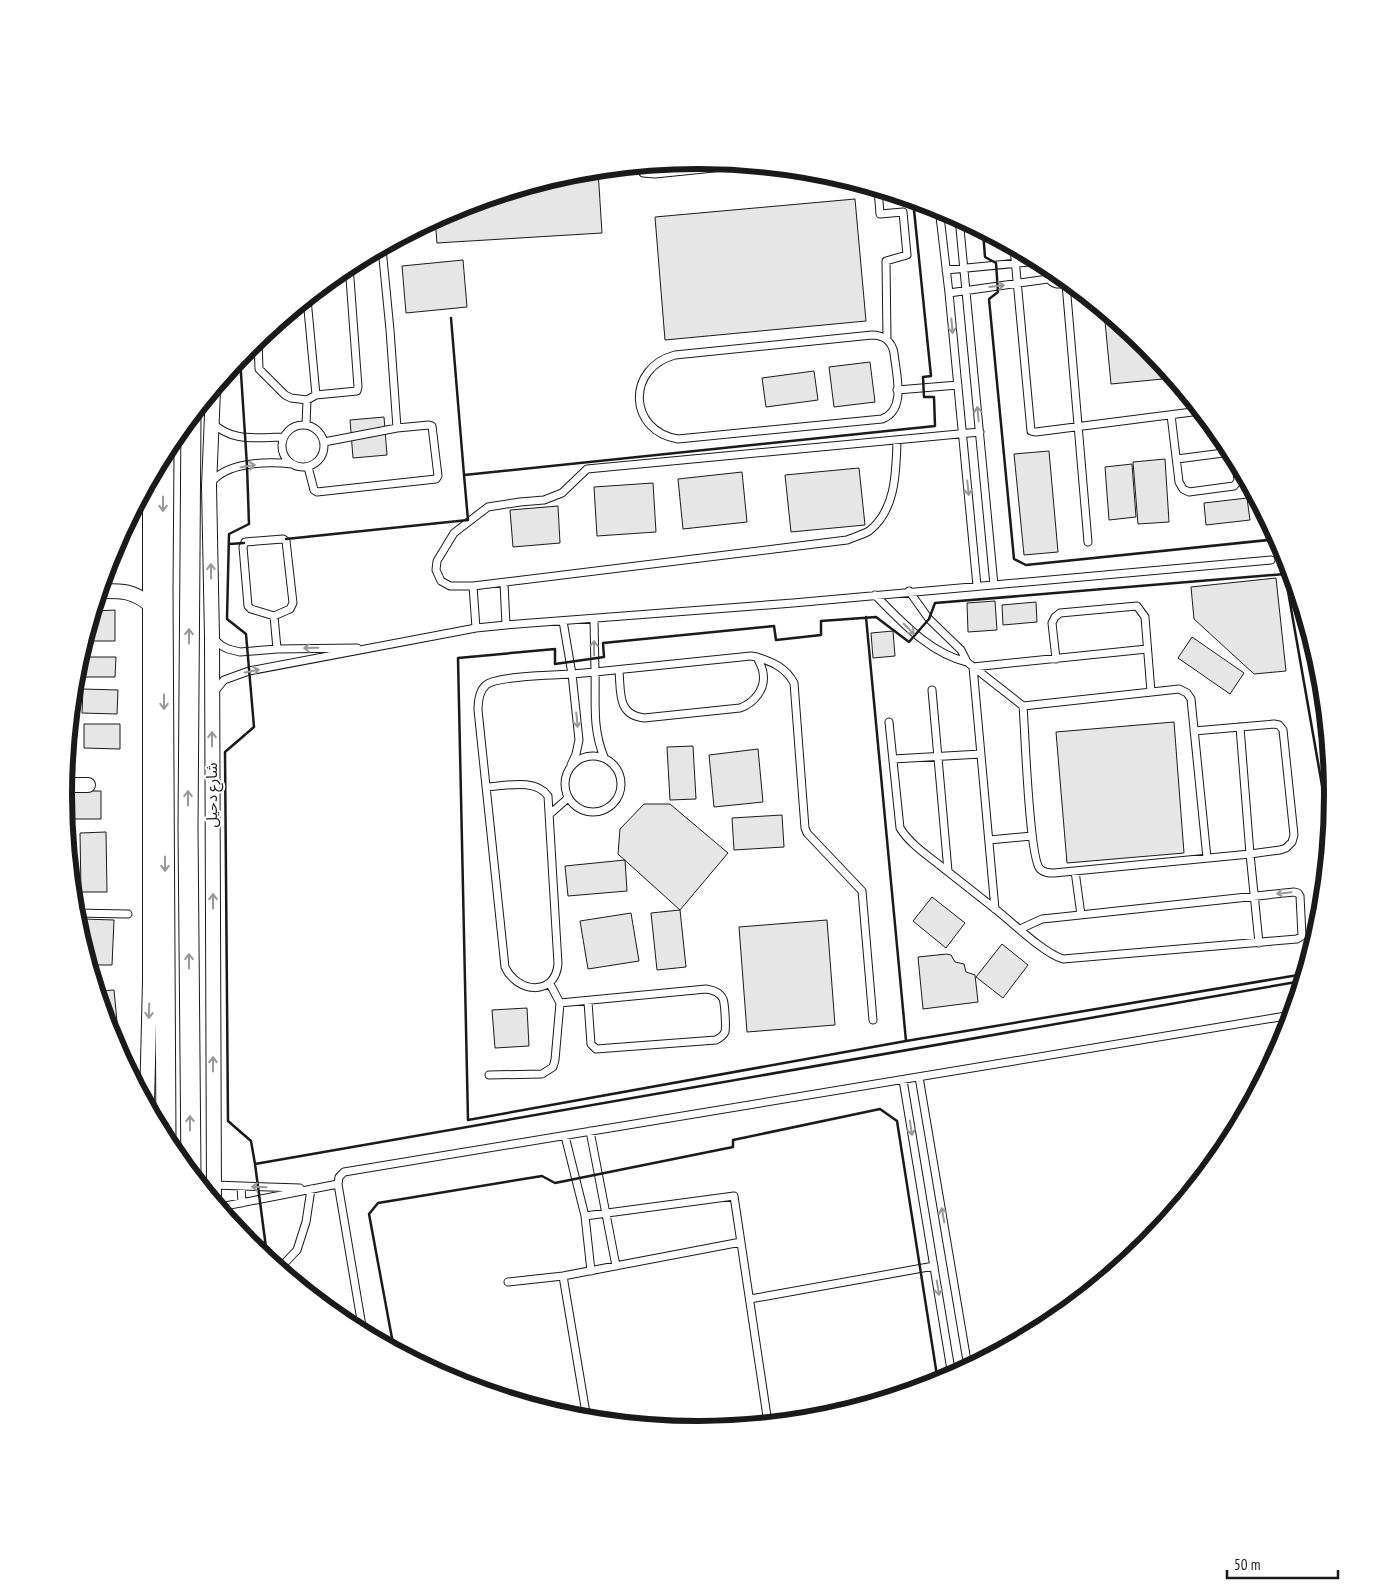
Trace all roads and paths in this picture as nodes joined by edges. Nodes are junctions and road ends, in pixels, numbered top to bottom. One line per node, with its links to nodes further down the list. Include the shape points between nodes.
1 (703, 169): 2 (lane, via 655,174)
2 (642, 172)
3 (879, 195): 21 (lane, via 880,214 903,212 907,255 886,262)
4 (940, 218): 11 (lane)
5 (960, 227): 10 (lane)
6 (383, 255): 33 (lane)
7 (1015, 255): 9 (lane)
8 (1027, 263): 9 (lane)
9 (1016, 264): 10 (lane); 15 (lane)
10 (964, 268): 11 (lane); 17 (lane)
11 (946, 270): 19 (lane)
12 (1046, 275): 14 (lane)
13 (350, 276): 25 (lane, via 358,387 353,392)
14 (1048, 279): 15 (lane); 16 (lane)
15 (1018, 284): 17 (lane, one-way to 15); 32 (lane, via 1031,431)
16 (1060, 284)
17 (966, 290): 19 (lane); 35 (lane, one-way to 17)
18 (1067, 290): 32 (lane)
19 (949, 293): 23 (lane, one-way to 23)
20 (308, 306): 25 (lane)
21 (887, 340): 24 (lane, via 893,348); 24 (lane, via 872,335 666,357 646,374 639,392 640,405 650,426 658,432 670,438 688,439 882,419 896,408)
22 (258, 350): 26 (lane, via 258,365 262,373 285,395)
23 (958, 385): 24 (lane); 36 (lane)
24 (897, 390)
25 (316, 395): 26 (lane)
26 (308, 400): 31 (lane)
27 (212, 401): 30 (street, شارع دحيل)
28 (1193, 412): 29 (lane)
29 (1171, 415): 32 (lane); 41 (lane)
30 (211, 421): 37 (lane, via 221,431 236,437); 46 (street, شارع دحيل)
31 (306, 425): 37 (lane, via 293,428); 39 (lane, via 317,431)
32 (1078, 427): 48 (lane)
33 (396, 428): 39 (lane); 43 (lane, via 432,426 438,478 317,492)
34 (191, 429): 120 (main road, شارع دحيل, one-way to 34)
35 (980, 432): 36 (lane); 52 (lane)
36 (963, 434): 38 (lane); 54 (lane, one-way to 54)
37 (284, 437): 42 (lane, via 283,452)
38 (897, 441): 51 (lane, via 893,491 882,516 860,536); 53 (lane, via 587,469 562,493 544,500 488,507 454,533 437,561 436,570 441,581 450,586)
39 (324, 442): 43 (lane, via 322,455)
40 (1223, 453): 41 (lane)
41 (1177, 459): 45 (lane, via 1180,482 1189,492 1234,486)
42 (293, 464): 43 (lane); 46 (lane, one-way to 42, via 217,476 232,468)
43 (308, 467)
44 (164, 469): 111 (main road, one-way to 111)
45 (1237, 476)
46 (209, 486): 65 (street, شارع دحيل, one-way to 46)
47 (150, 494): 50 (street)
48 (1088, 542)
49 (1271, 560): 52 (lane)
50 (149, 577): 56 (street); 59 (street)
51 (504, 583): 53 (lane); 63 (lane)
52 (994, 585): 54 (lane)
53 (473, 586): 64 (lane)
54 (977, 586): 57 (lane)
55 (107, 591): 56 (street)
56 (126, 591): 59 (street)
57 (909, 591): 58 (lane); 71 (lane, via 929,619 961,650)
58 (875, 595): 61 (lane); 71 (lane, one-way to 71, via 916,636 954,659)
59 (149, 604): 115 (street, one-way to 115)
60 (274, 616): 60 (lane, via 290,609 294,603 286,541 245,542 248,606); 67 (lane)
61 (594, 619): 62 (lane); 74 (lane, one-way to 61)
62 (563, 621): 63 (lane); 75 (lane)
63 (506, 624): 64 (lane)
64 (476, 628): 66 (lane)
65 (212, 637): 67 (lane, via 234,651); 78 (street, شارع دحيل)
66 (378, 648): 67 (lane, one-way to 67); 78 (lane, one-way to 66, via 231,676)
67 (277, 649)
68 (1147, 649): 70 (lane); 70 (lane, via 1145,617 1137,606 1060,613 1052,623); 77 (lane)
69 (757, 657): 73 (lane); 73 (lane, via 763,682 755,700 747,706 644,718 631,715 623,705); 110 (lane, via 786,670 794,683 807,833 862,891)
70 (1056, 658): 72 (lane)
71 (967, 662): 72 (lane)
72 (973, 667): 79 (lane); 83 (lane)
73 (619, 671): 74 (lane)
74 (594, 672): 75 (lane); 84 (lane, via 596,728)
75 (572, 674): 87 (lane, one-way to 87, via 579,740); 90 (lane, via 498,680 486,685 478,701)
76 (932, 690): 85 (lane)
77 (1151, 692): 79 (lane); 82 (lane, via 1179,689 1187,693 1191,699)
78 (212, 695): 122 (street, شارع دحيل, one-way to 78)
79 (1023, 706): 93 (lane)
80 (889, 722): 86 (lane)
81 (1240, 727): 82 (lane); 95 (lane); 95 (lane, via 1274,724 1283,730 1294,835 1286,848)
82 (1194, 731): 96 (lane)
83 (981, 754): 85 (lane); 94 (lane)
84 (604, 757): 87 (lane, via 592,755); 91 (lane, via 620,774 621,786 614,803 599,812 587,812)
85 (938, 757): 86 (lane); 97 (lane)
86 (893, 759): 97 (lane, via 900,828 914,844)
87 (571, 765): 91 (lane, via 565,775 564,787)
88 (72, 785): 89 (street)
89 (88, 785)
90 (486, 786): 92 (lane, via 537,786 548,796); 106 (lane, via 505,967 519,985 539,987)
91 (568, 798): 92 (lane)
92 (550, 814): 106 (lane, via 558,964)
93 (1032, 836): 94 (lane); 98 (lane, via 1041,870 1054,873)
94 (989, 840): 100 (lane)
95 (1250, 854): 96 (lane); 99 (lane)
96 (1206, 858): 98 (lane)
97 (948, 871): 100 (lane)
98 (1075, 871): 103 (lane)
99 (1254, 896): 103 (lane); 105 (lane); 105 (lane, one-way to 99, via 1297,940 1302,936 1300,896 1294,892)
100 (995, 909): 104 (lane)
101 (84, 913): 102 (lane)
102 (128, 914)
103 (1081, 915): 104 (lane, via 1042,919)
104 (1020, 929): 105 (lane, via 1055,957 1064,959)
105 (1259, 943)
106 (550, 984): 108 (lane)
107 (588, 1002): 107 (lane, via 712,990 723,1000 725,1030 716,1040 596,1050 591,1044); 108 (lane)
108 (560, 1003): 112 (lane, via 553,1067 542,1074)
109 (1284, 1016): 113 (lane)
110 (873, 1020)
111 (166, 1038): 116 (main road); 117 (main road)
112 (489, 1074)
113 (919, 1077): 114 (lane); 139 (lane, one-way to 113)
114 (903, 1080): 118 (lane); 133 (lane, one-way to 133)
115 (147, 1091)
116 (159, 1113)
117 (166, 1124)
118 (590, 1132): 119 (lane); 128 (lane)
119 (565, 1136): 121 (lane, via 344,1172); 129 (lane)
120 (190, 1159)
121 (338, 1184): 124 (lane); 138 (lane)
122 (214, 1185): 123 (lane); 125 (street, شارع دحيل)
123 (241, 1186): 124 (lane, one-way to 123); 126 (lane)
124 (311, 1189): 126 (lane); 131 (lane, via 306,1222 297,1250)
125 (214, 1191)
126 (242, 1203): 127 (lane)
127 (226, 1206)
128 (605, 1214): 129 (lane); 130 (lane, via 734,1196); 132 (lane)
129 (585, 1216): 134 (lane)
130 (741, 1242): 132 (lane); 137 (lane)
131 (284, 1264)
132 (616, 1266): 134 (lane)
133 (934, 1266): 137 (lane); 140 (lane, one-way to 140)
134 (590, 1271): 135 (lane)
135 (563, 1276): 136 (lane); 141 (lane)
136 (508, 1282)
137 (750, 1299): 142 (lane)
138 (361, 1322)
139 (967, 1360)
140 (951, 1367)
141 (586, 1411)
142 (767, 1417)

